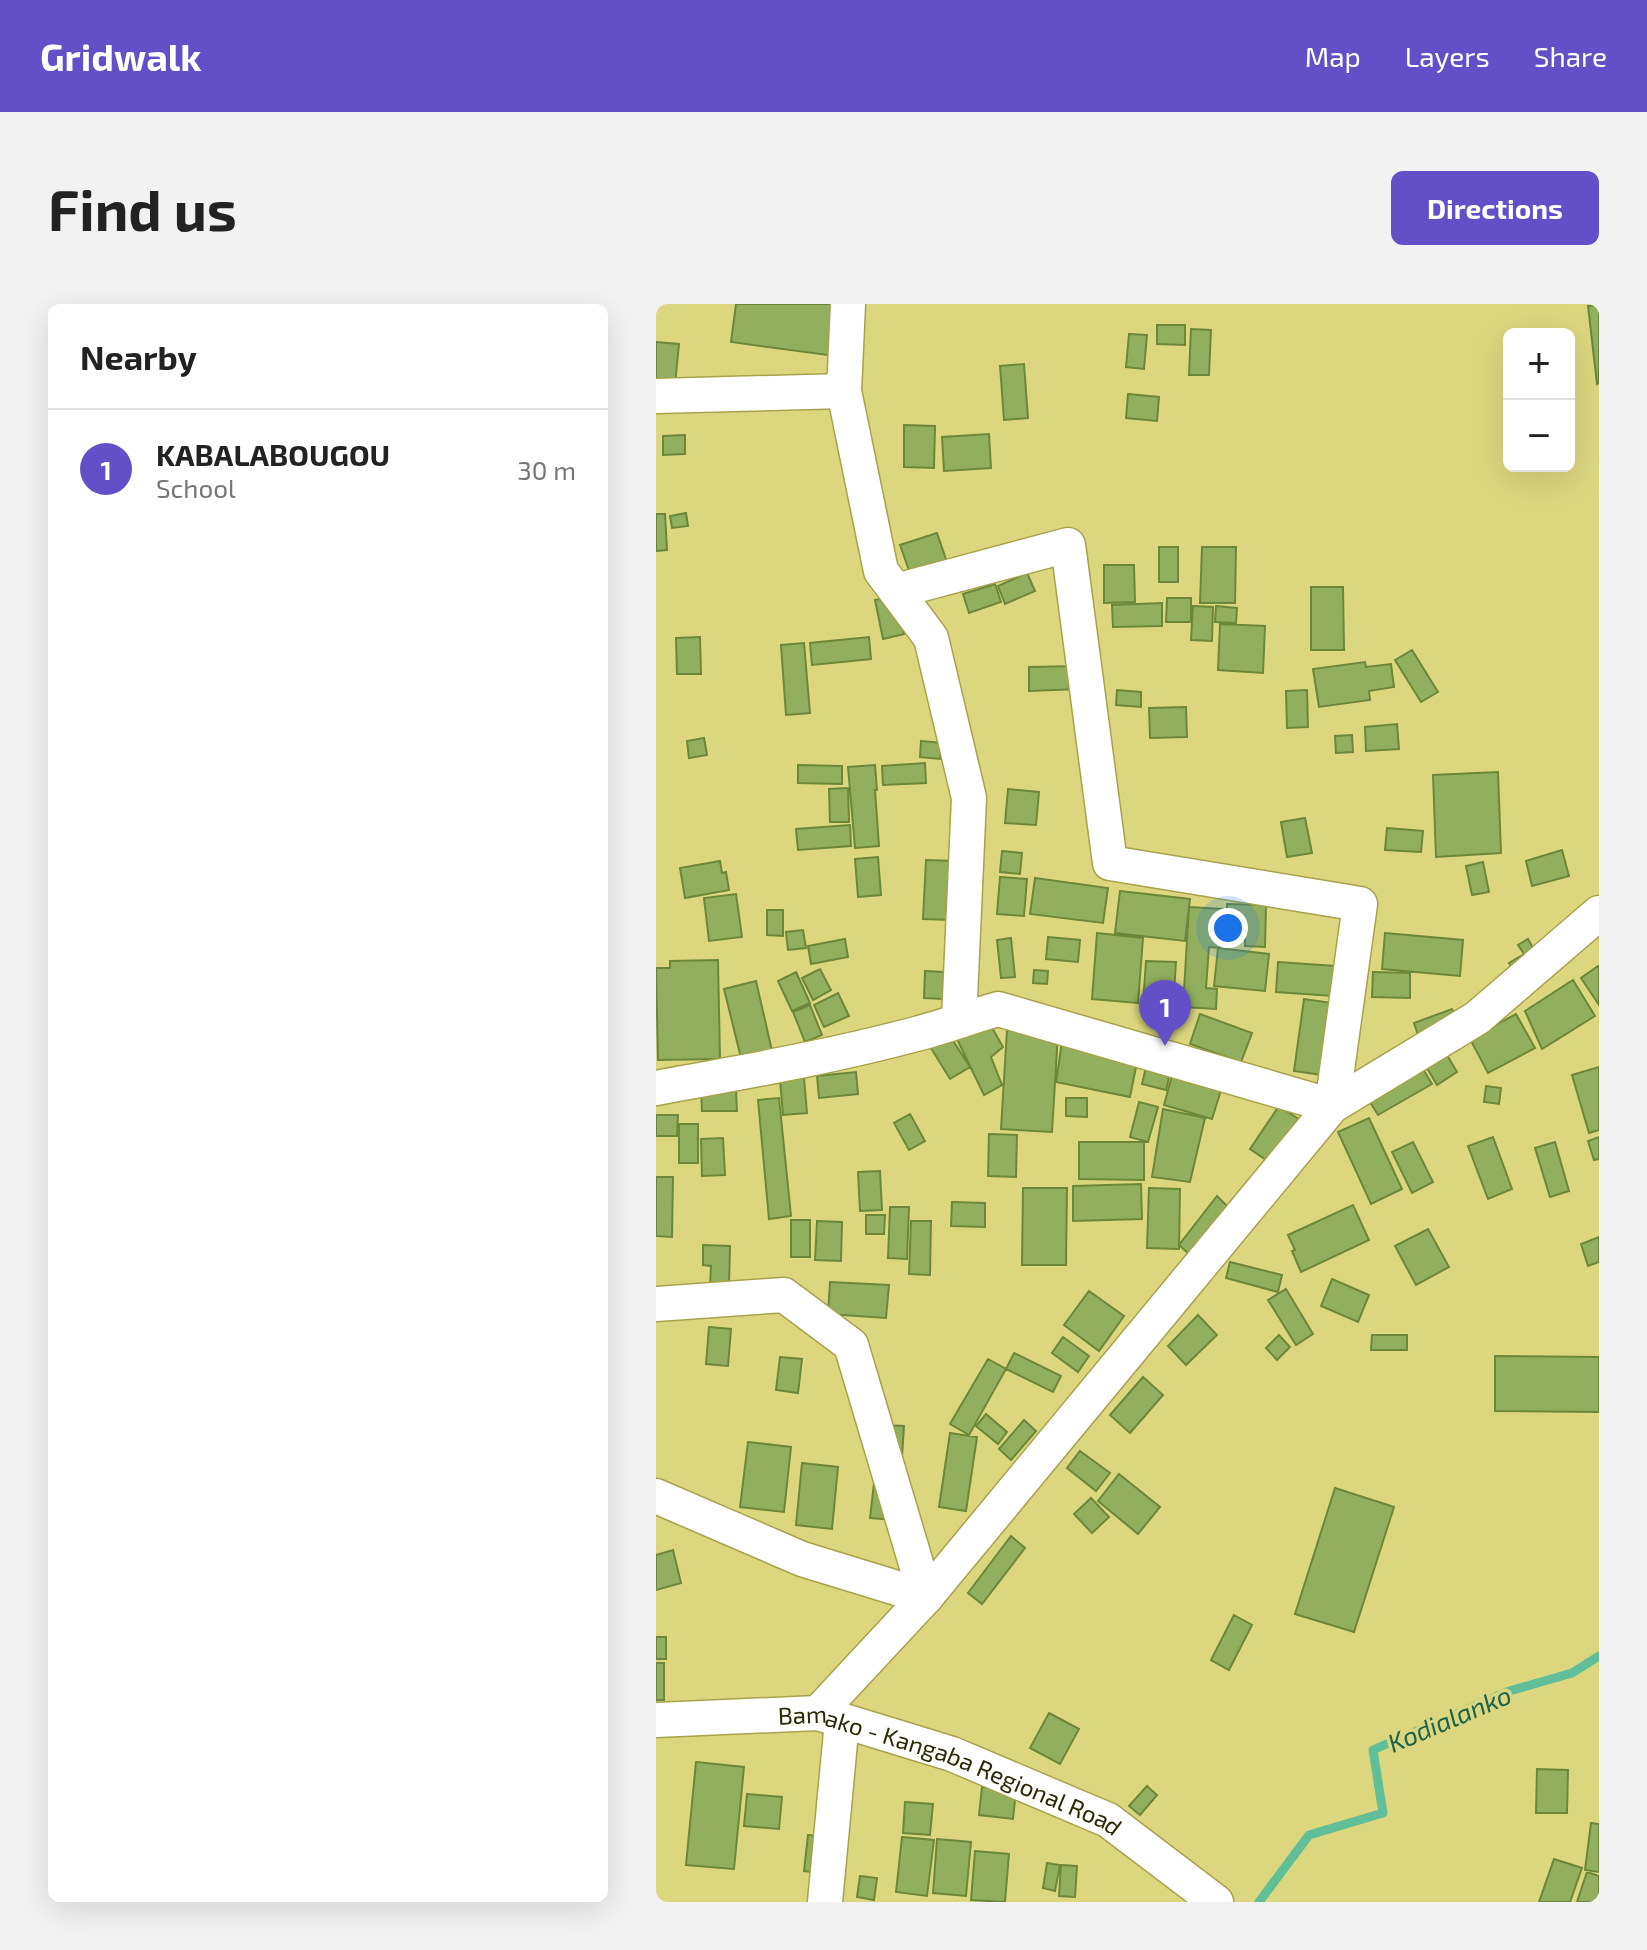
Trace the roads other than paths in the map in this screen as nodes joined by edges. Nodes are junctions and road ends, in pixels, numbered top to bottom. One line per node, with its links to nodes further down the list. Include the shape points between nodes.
1 (848, 304): 2 (street)
2 (844, 391): 3 (street); 4 (street, via 881,571)
3 (656, 396)
4 (896, 591): 6 (street, via 931,638 969,798); 8 (street, via 1068,545 1110,863 1360,904)
5 (1599, 913): 8 (street, via 1477,1018)
6 (959, 1020): 7 (street, via 766,1068); 8 (street, via 998,1009)
7 (656, 1088)
8 (1332, 1106): 11 (street)
9 (656, 1304): 11 (street, via 784,1295 851,1345)
10 (656, 1496): 11 (street, via 802,1559)
11 (926, 1597): 12 (street)
12 (830, 1717): 13 (street, Bamako - Kangaba Regional Road); 14 (street); 15 (street, Bamako - Kangaba Regional Road, via 952,1754 1108,1820)
13 (656, 1720)
14 (825, 1902)
15 (1216, 1902)

